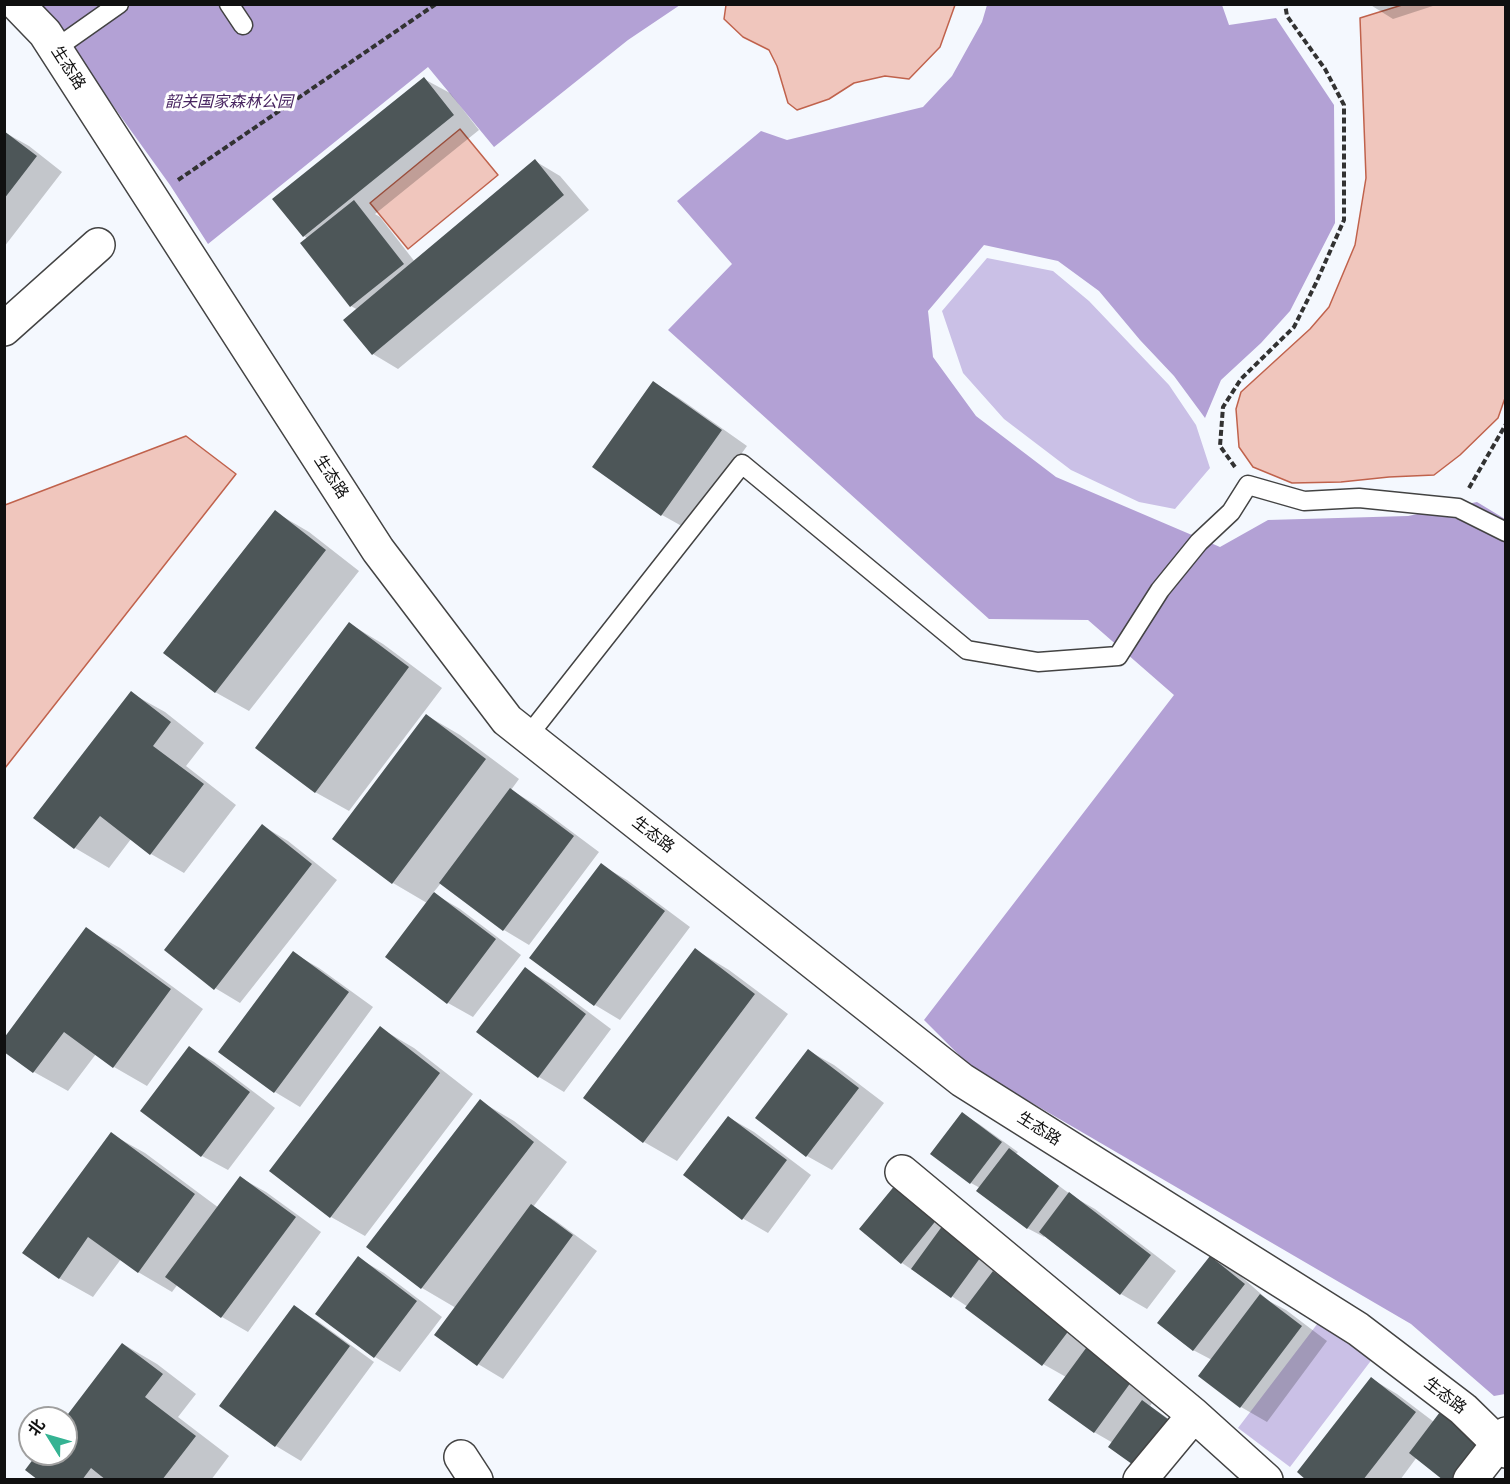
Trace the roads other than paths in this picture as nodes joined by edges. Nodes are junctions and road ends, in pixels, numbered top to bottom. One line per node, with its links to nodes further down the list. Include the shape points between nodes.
1 (17, 4): 5 (street, 生态路)
2 (118, 4): 5 (lane)
3 (229, 4): 4 (lane)
4 (243, 25)
5 (55, 49): 9 (street, 生态路, via 378,550 507,720)
6 (98, 246): 7 (street)
7 (4, 329)
8 (1506, 532): 9 (lane, via 1458,508 1359,498 1304,501 1248,485 1231,512 1160,590 1118,656 1038,662 967,650 742,464)
9 (528, 736): 12 (street, 生态路, via 962,1080 1358,1329)
10 (902, 1172): 11 (street)
11 (1194, 1415): 13 (street); 14 (street)
12 (1503, 1443): 15 (street)
13 (1140, 1479)
14 (1266, 1479)
15 (1470, 1479)

